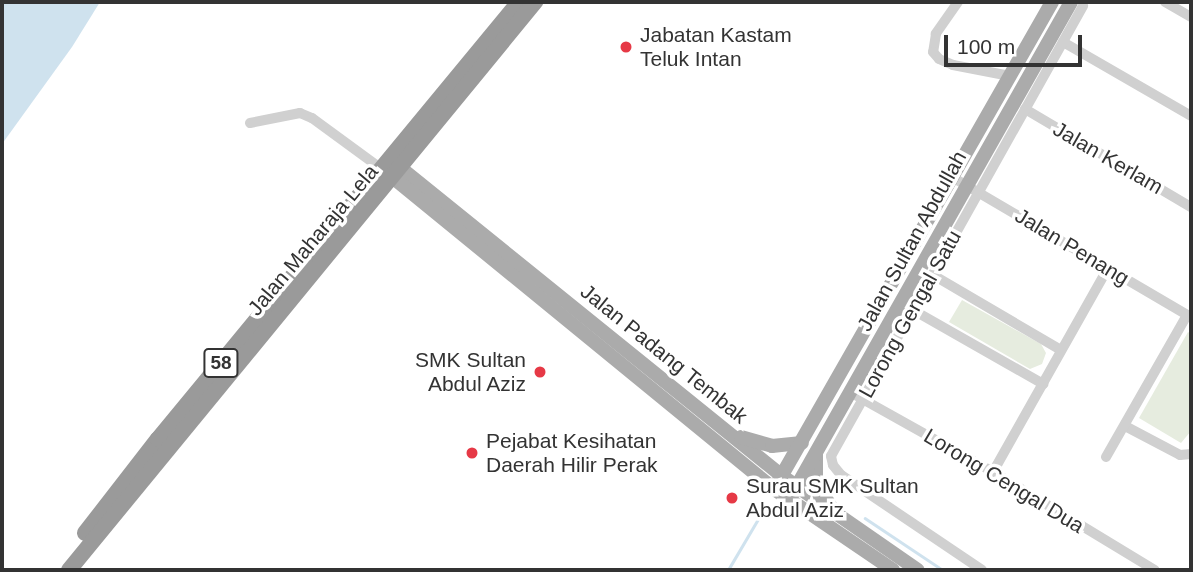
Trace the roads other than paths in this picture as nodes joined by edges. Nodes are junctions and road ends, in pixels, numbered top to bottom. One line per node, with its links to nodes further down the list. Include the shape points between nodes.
1 (519, 2): 13 (highway, Jalan Maharaja Lela / 58)
2 (535, 2): 13 (highway, Jalan Maharaja Lela / 58)
3 (958, 2): 9 (street, via 936,34 933,52 953,65)
4 (1052, 2): 9 (main road, Jalan Sultan Abdullah)
5 (1165, 2): 7 (street)
6 (1077, 4): 8 (street, Lorong Gengal Satu); 15 (main road, Jalan Sultan Abdullah)
7 (1191, 17)
8 (1063, 43): 10 (street, Lorong Gengal Satu); 11 (street)
9 (1010, 76): 14 (main road, Jalan Sultan Abdullah)
10 (1025, 109): 15 (street, Lorong Gengal Satu); 16 (street, Jalan Kerlam)
11 (1191, 116)
12 (250, 123): 13 (street, via 300,113)
13 (392, 169): 25 (main road, Jalan Padang Tembak); 34 (main road, Jalan Padang Tembak); 37 (highway, Jalan Maharaja Lela / 58, via 158,439); 38 (highway, Jalan Maharaja Lela / 58)
14 (952, 177): 15 (street, Jalan Penang); 22 (main road, Jalan Sultan Abdullah)
15 (973, 188): 17 (street, Jalan Penang); 18 (street, Lorong Gengal Satu); 24 (main road, Jalan Sultan Abdullah)
16 (1191, 207)
17 (1108, 268): 20 (street, Jalan Penang); 21 (street)
18 (933, 275): 19 (street, Lorong Gengal Satu); 21 (street)
19 (914, 310): 23 (street); 24 (street, Lorong Gengal Satu)
20 (1189, 316): 26 (street)
21 (1062, 350): 23 (street)
22 (848, 360): 24 (main road, via 848,386); 27 (main road, Jalan Sultan Abdullah)
23 (1043, 384): 31 (street)
24 (857, 396): 28 (main road, Jalan Sultan Abdullah); 31 (street, Lorong Cengal Dua); 41 (street, Lorong Gengal Satu, via 831,456 833,465 841,475)
25 (718, 426): 27 (main road, via 760,445); 32 (main road, Jalan Padang Tembak)
26 (1125, 426): 29 (street, via 1180,456); 30 (street)
27 (802, 443): 32 (main road, Jalan Sultan Abdullah)
28 (816, 453): 33 (main road, Jalan Sultan Abdullah); 36 (main road, via 816,482)
29 (1191, 454)
30 (1106, 457)
31 (993, 472): 42 (street, Lorong Cengal Dua)
32 (782, 476): 33 (main road, Jalan Padang Tembak); 34 (main road, Jalan Sultan Abdullah)
33 (796, 486): 35 (main road, Jalan Sultan Abdullah); 36 (main road, Jalan Padang Tembak)
34 (774, 489): 35 (main road, Jalan Padang Tembak)
35 (788, 500): 39 (main road, Jalan Padang Tembak)
36 (835, 514): 40 (main road, Jalan Padang Tembak)
37 (55, 570)
38 (69, 570)
39 (893, 570)
40 (918, 570)
41 (982, 570)
42 (1155, 570)

